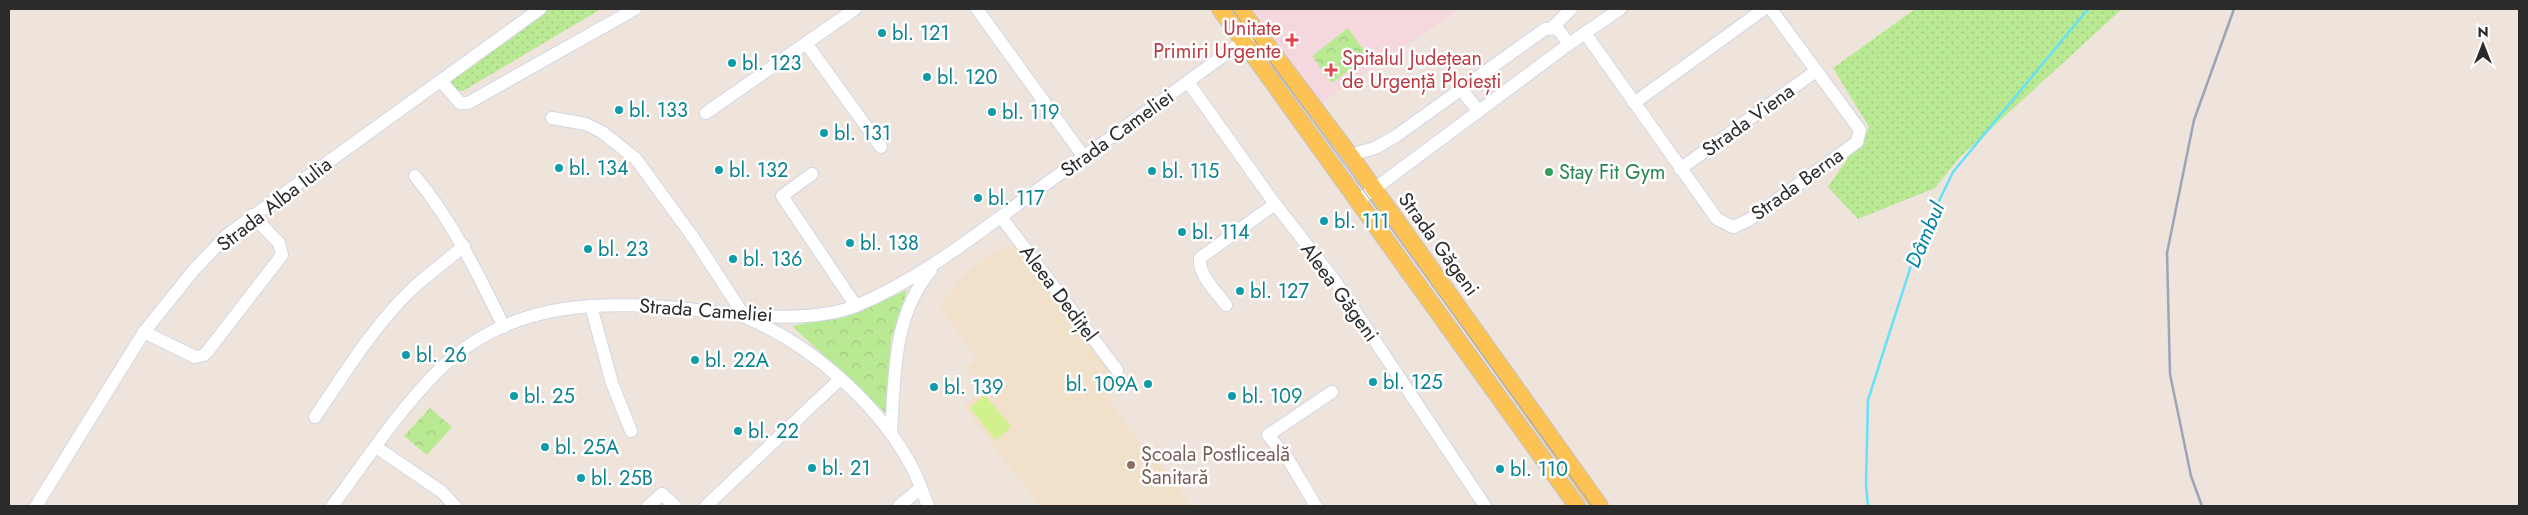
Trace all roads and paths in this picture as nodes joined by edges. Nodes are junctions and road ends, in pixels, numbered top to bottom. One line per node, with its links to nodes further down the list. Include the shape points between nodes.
1 (540, 9): 17 (street, Strada Alba Iulia)
2 (635, 9): 17 (street, via 468,103 460,103)
3 (855, 9): 14 (street)
4 (977, 9): 26 (street)
5 (1220, 9): 13 (main road, Strada Găgeni)
6 (1240, 9): 13 (main road, Strada Găgeni)
7 (1571, 9): 11 (street)
8 (1620, 9): 12 (street)
9 (1764, 9): 20 (street)
10 (1771, 9): 16 (street)
11 (1553, 27): 15 (street); 19 (street, via 1544,29)
12 (1585, 33): 15 (street); 20 (street)
13 (1250, 37): 18 (street, Strada Cameliei); 25 (main road, Strada Găgeni); 31 (main road, Strada Găgeni)
14 (806, 43): 22 (street); 24 (street)
15 (1569, 44): 21 (street)
16 (1816, 71): 27 (street, Strada Viena); 27 (street, Strada Berna, via 1860,130 1857,142 1749,220 1733,226 1718,220)
17 (441, 81): 33 (street, Strada Alba Iulia)
18 (1188, 82): 26 (street, Strada Cameliei); 32 (street, Aleea Găgeni)
19 (1462, 90): 21 (street); 25 (street, via 1396,136 1375,148)
20 (1634, 103): 27 (street)
21 (1478, 112): 30 (street)
22 (706, 113)
23 (552, 118): 40 (street, via 594,128 636,159)
24 (881, 146)
25 (1350, 155): 30 (main road, Strada Găgeni)
26 (1084, 157): 34 (street, Strada Cameliei)
27 (1680, 169)
28 (812, 174): 39 (street, via 782,196)
29 (415, 176): 35 (street, via 440,206)
30 (1374, 190): 31 (street); 62 (main road, Strada Găgeni)
31 (1358, 201): 61 (main road, Strada Găgeni)
32 (1274, 204): 37 (street, via 1200,258 1199,265 1204,275); 60 (street, Aleea Găgeni, via 1335,281)
33 (252, 216): 42 (street, Strada Alba Iulia, via 193,271); 42 (street, via 279,244 282,255 207,352 195,357)
34 (1001, 216): 36 (street, Strada Cameliei); 43 (street, Aleea Dedițel)
35 (464, 246): 41 (street); 46 (street, via 412,289 384,321)
36 (936, 264): 39 (street, Strada Cameliei); 48 (street, via 916,290 900,333)
37 (1226, 305)
38 (591, 306): 40 (street, Strada Cameliei, via 666,307); 41 (street, Strada Cameliei, via 555,309); 47 (street, via 612,383)
39 (856, 306): 40 (street, Strada Cameliei, via 810,314)
40 (745, 317): 44 (street, via 775,329)
41 (504, 327): 49 (street, Strada Cameliei, via 462,351 440,369)
42 (144, 332): 51 (street, Strada Alba Iulia)
43 (1117, 370)
44 (840, 379): 48 (street); 56 (street)
45 (1332, 392): 59 (street, via 1268,435 1288,459)
46 (315, 417)
47 (632, 431)
48 (890, 433): 50 (street, via 909,461)
49 (376, 447): 52 (street, Strada Cameliei); 53 (street, via 442,492)
50 (921, 488): 57 (street); 58 (street)
51 (36, 506)
52 (332, 506)
53 (455, 506)
54 (648, 506): 55 (street, via 662,494)
55 (675, 506)
56 (706, 506)
57 (899, 506)
58 (928, 506)
59 (1316, 506)
60 (1486, 506)
61 (1577, 506)
62 (1600, 506)

